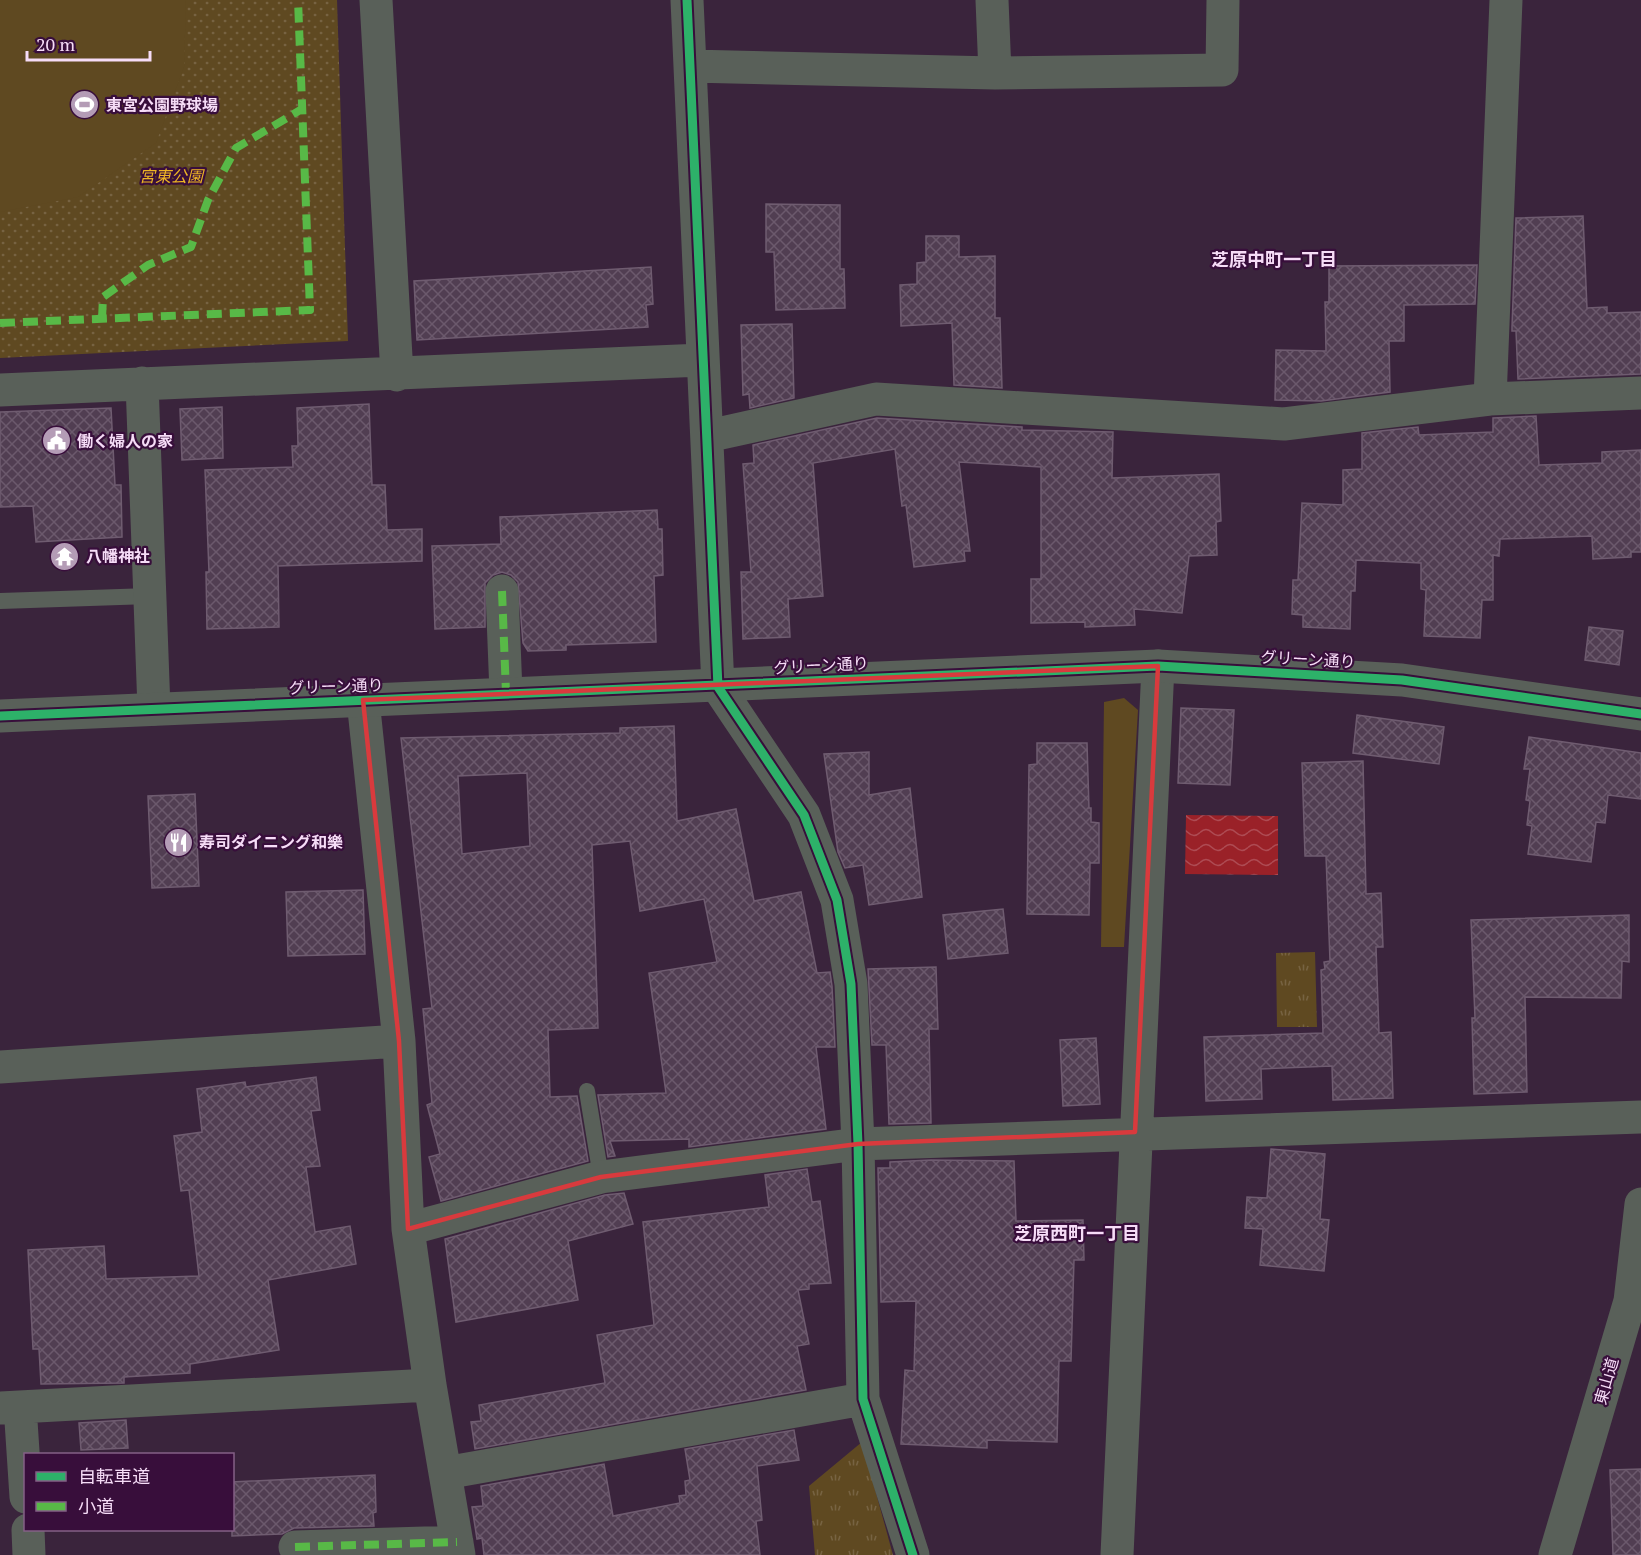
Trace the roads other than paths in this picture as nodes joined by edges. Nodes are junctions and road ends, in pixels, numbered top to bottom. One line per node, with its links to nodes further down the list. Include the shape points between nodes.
1 (376, 0): 9 (street)
2 (687, 0): 6 (street)
3 (992, 0): 7 (street)
4 (1223, 0): 7 (street, via 1222,70)
5 (1506, 0): 13 (street)
6 (690, 66): 7 (street); 8 (street)
7 (995, 73)
8 (702, 360): 9 (street); 14 (street)
9 (397, 375): 10 (street)
10 (142, 383): 11 (street); 16 (street)
11 (0, 390)
12 (1641, 393): 13 (street)
13 (1490, 399): 14 (street, via 1284,424 876,399)
14 (708, 436): 19 (street)
15 (502, 591): 20 (street)
16 (150, 596): 17 (lane); 22 (street)
17 (0, 601)
18 (1158, 666): 19 (street, グリーン通り); 23 (street, グリーン通り, via 1402,680); 29 (street)
19 (718, 687): 20 (street, グリーン通り); 30 (street, via 804,815 837,900 851,984)
20 (507, 693): 21 (street, グリーン通り)
21 (363, 700): 22 (street, グリーン通り); 25 (street)
22 (154, 709): 24 (street, グリーン通り)
23 (1641, 714)
24 (0, 716)
25 (399, 1041): 26 (street); 33 (street)
26 (0, 1067)
27 (587, 1091): 31 (lane)
28 (1641, 1117): 29 (street)
29 (1135, 1132): 30 (street); 45 (street)
30 (858, 1144): 31 (street); 36 (street)
31 (601, 1177): 33 (street)
32 (1641, 1204): 34 (street, 東山道)
33 (408, 1229): 35 (street)
34 (1635, 1301): 46 (street, 東山道)
35 (430, 1385): 37 (street); 38 (street)
36 (863, 1399): 38 (street); 44 (street)
37 (10, 1414): 39 (street)
38 (445, 1473): 42 (street)
39 (24, 1487)
40 (27, 1531): 43 (street)
41 (296, 1547): 42 (street)
42 (458, 1548)
43 (29, 1555)
44 (914, 1555)
45 (1117, 1555)
46 (1555, 1555)

